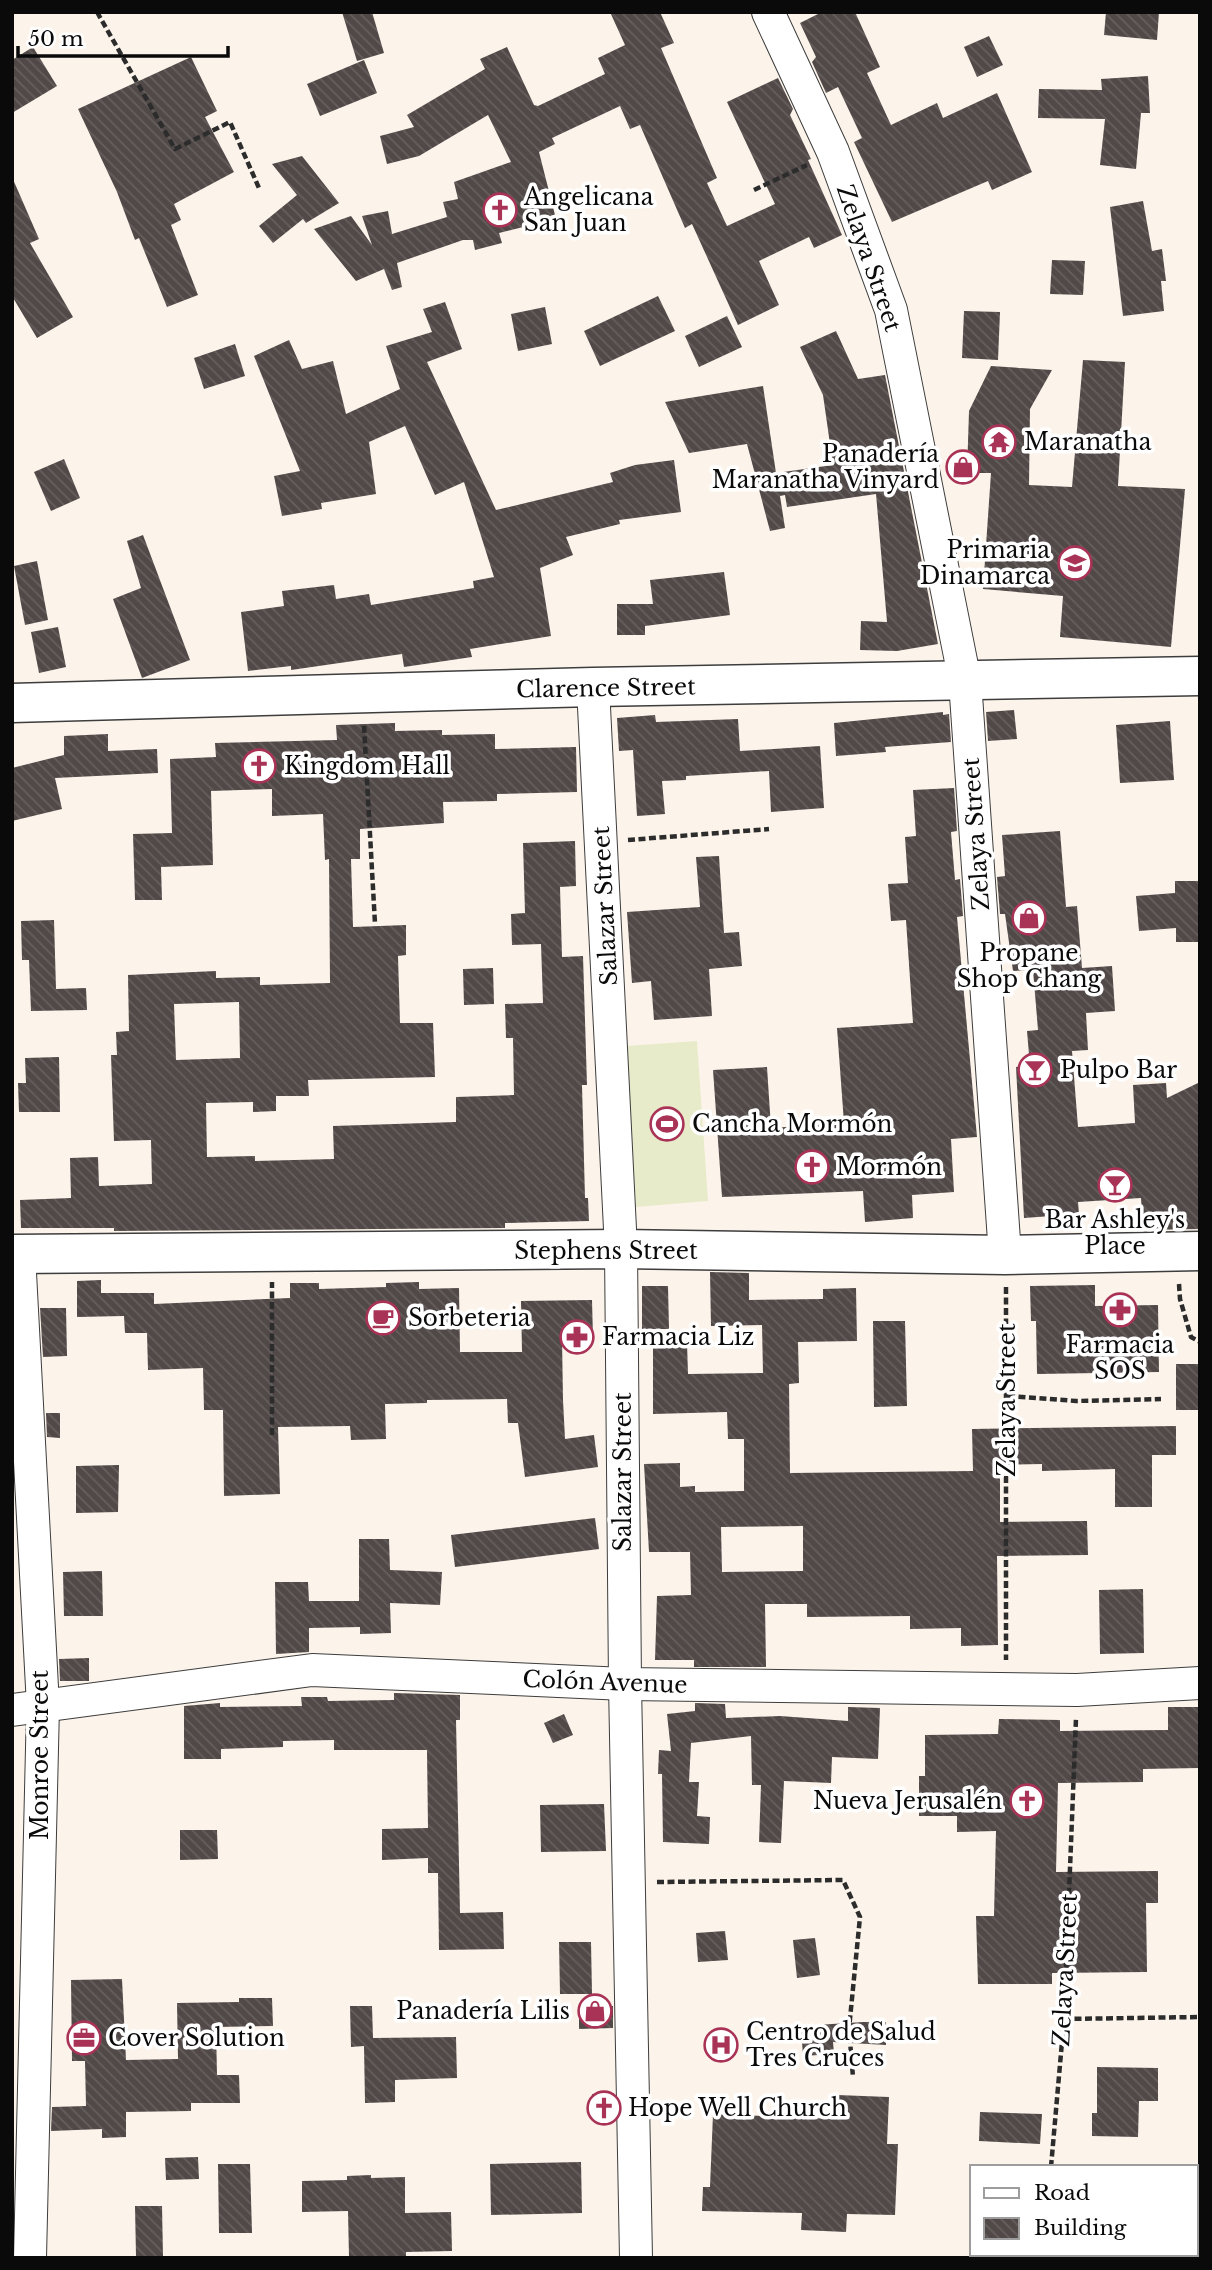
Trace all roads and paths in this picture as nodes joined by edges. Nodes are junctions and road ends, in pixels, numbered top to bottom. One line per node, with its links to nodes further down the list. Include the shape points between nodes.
1 (97, 12): 4 (path, via 175,149 230,122)
2 (768, 12): 3 (street, Zelaya Street)
3 (833, 152): 5 (path); 7 (street, Zelaya Street, via 891,310)
4 (259, 188)
5 (754, 190)
6 (1200, 676): 7 (street, Clarence Street)
7 (965, 681): 8 (street, Clarence Street); 18 (street, Zelaya Street)
8 (593, 687): 9 (street, Clarence Street); 12 (street, Salazar Street)
9 (362, 694): 10 (street, Clarence Street); 13 (path)
10 (12, 703)
11 (769, 829): 12 (path)
12 (602, 841): 14 (street, Salazar Street)
13 (375, 924)
14 (621, 1249): 17 (street, Stephens Street); 18 (street, Stephens Street); 24 (street, Salazar Street)
15 (1188, 1252): 18 (street, Stephens Street); 19 (path, via 1180,1299 1191,1337)
16 (15, 1254): 17 (street, Stephens Street); 27 (street, Monroe Street)
17 (273, 1254): 22 (path)
18 (1005, 1255): 20 (path, Zelaya Street)
19 (1200, 1342)
20 (1008, 1396): 21 (path, via 1076,1401); 25 (path, Zelaya Street)
21 (1161, 1399)
22 (272, 1435)
23 (1200, 1683): 26 (street, Colón Avenue)
24 (625, 1684): 25 (street, Colón Avenue); 27 (street, Colón Avenue, via 312,1670); 28 (street, Salazar Street)
25 (1006, 1687): 26 (street, Colón Avenue)
26 (1077, 1690): 30 (path, Zelaya Street)
27 (27, 1708): 33 (street, Monroe Street)
28 (629, 1883): 31 (path, via 843,1880 860,1917 849,2029); 34 (street, Salazar Street)
29 (1200, 2017): 30 (path)
30 (1064, 2019): 32 (path, Zelaya Street)
31 (853, 2077)
32 (1051, 2165)
33 (30, 2258)
34 (636, 2258)

